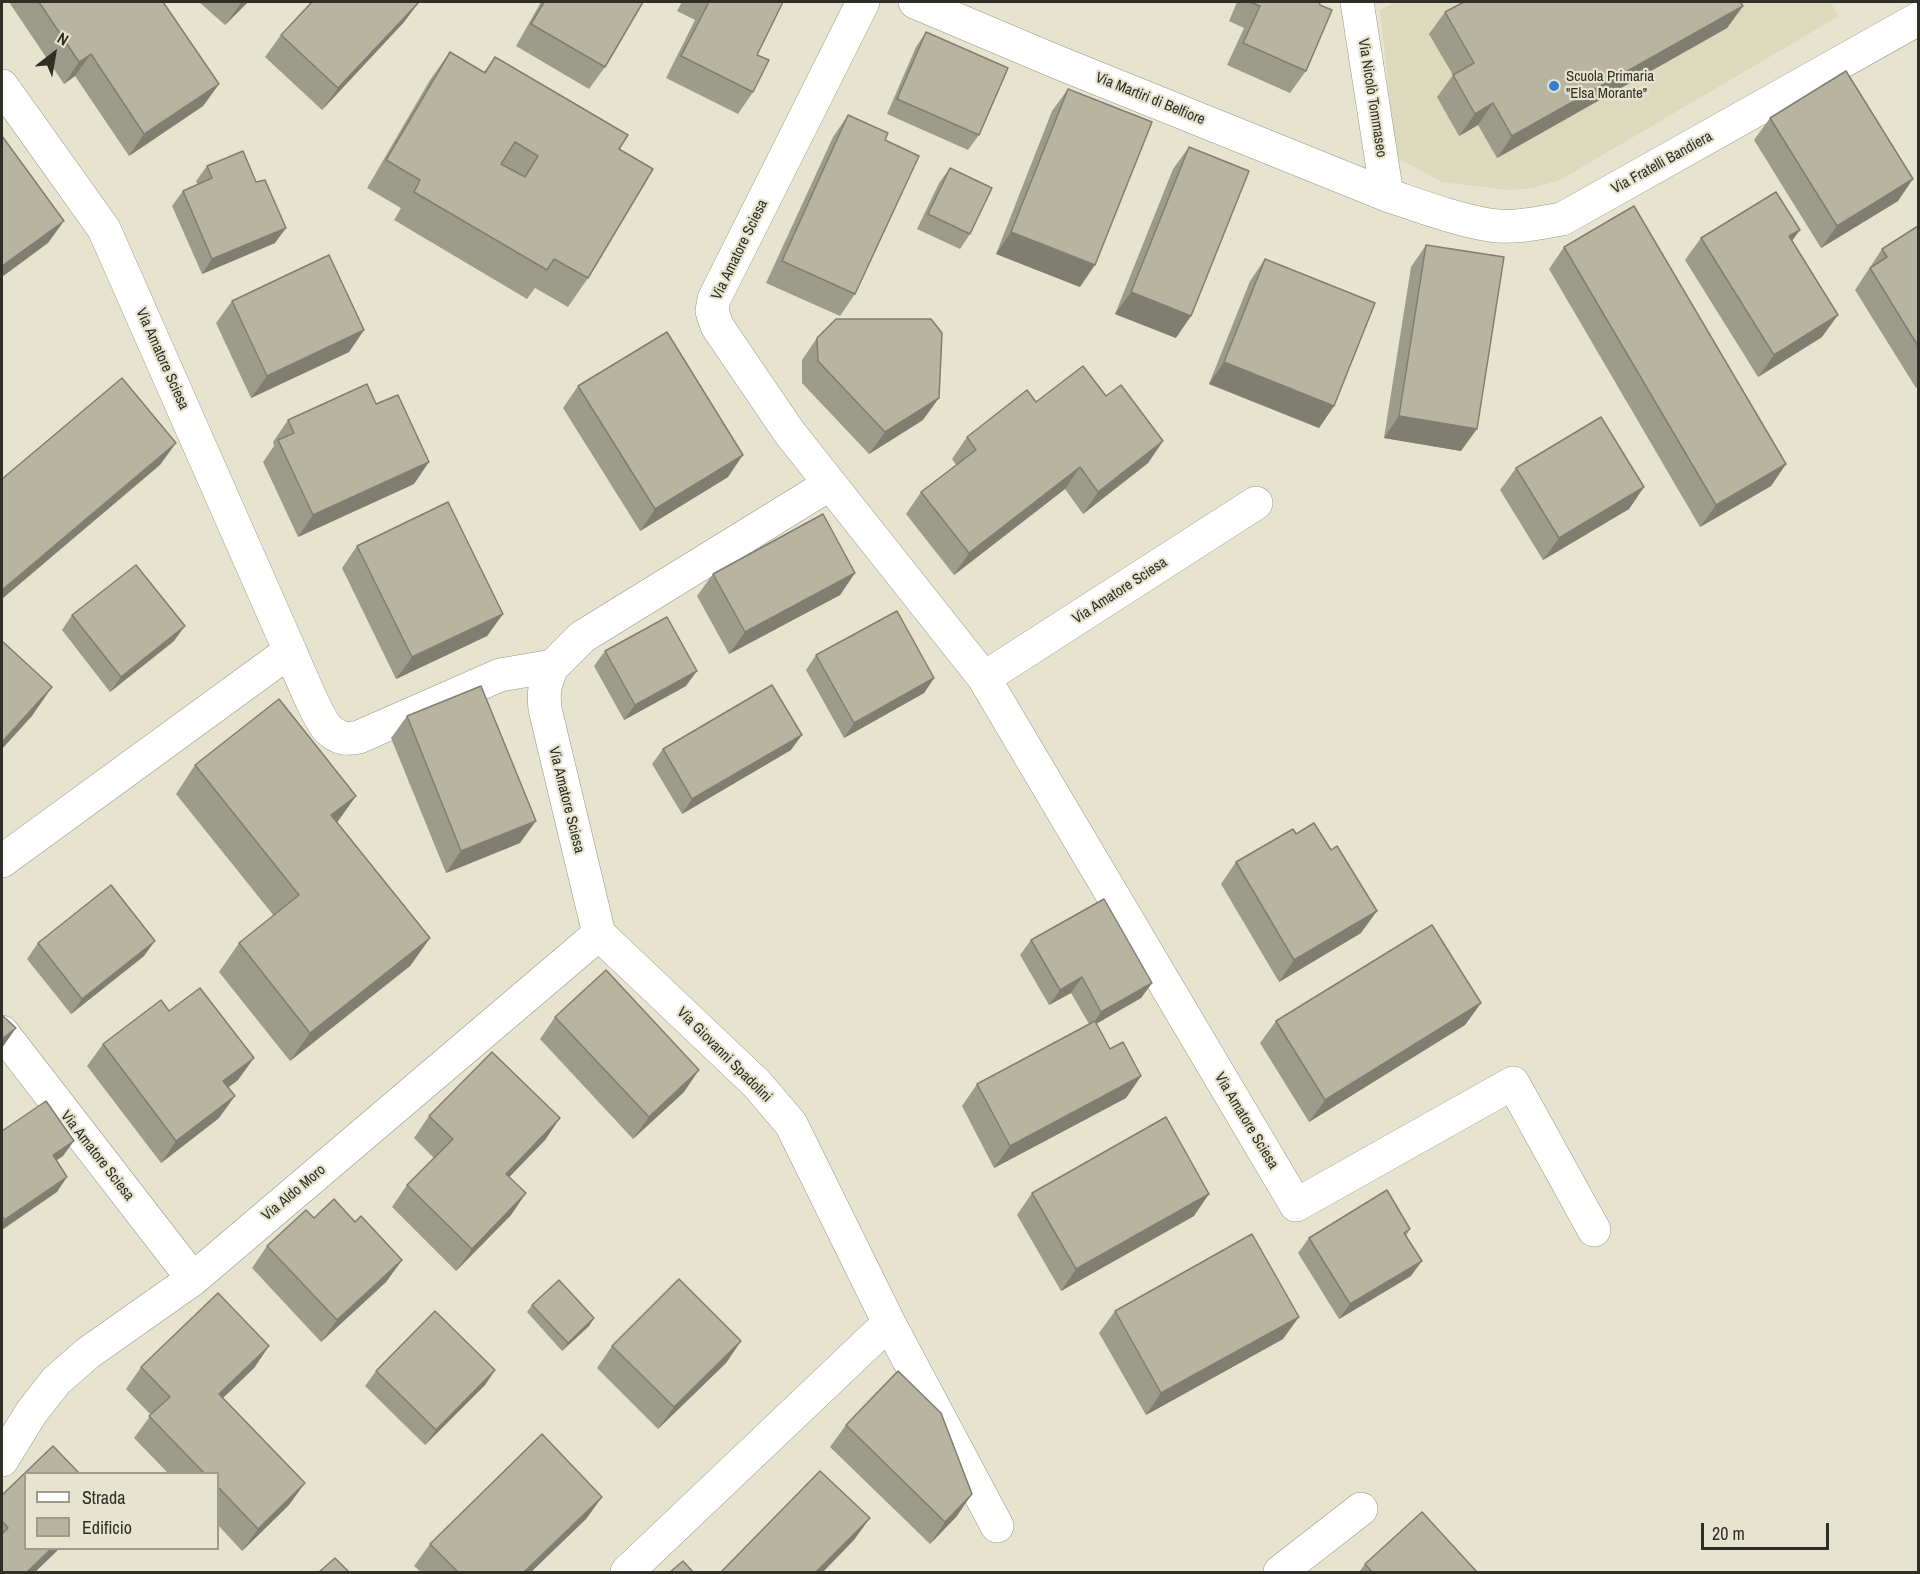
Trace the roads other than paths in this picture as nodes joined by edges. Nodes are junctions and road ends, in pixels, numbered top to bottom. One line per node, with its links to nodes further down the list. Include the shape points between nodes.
1 (863, 2): 9 (street, Via Amatore Sciesa, via 714,299 712,311 717,326 756,384)
2 (915, 2): 8 (street, Via Martiri di Belfiore)
3 (1358, 2): 8 (street, Via Nicolò Tommaseo)
4 (1918, 2): 5 (street)
5 (1918, 9)
6 (1918, 19): 8 (street, Via Fratelli Bandiera, via 1562,219 1526,226 1490,225)
7 (2, 86): 11 (street, Via Amatore Sciesa, via 105,229)
8 (1387, 195)
9 (830, 483): 12 (street, Via Amatore Sciesa, via 582,637); 13 (street, Via Amatore Sciesa)
10 (1256, 503): 13 (street, Via Amatore Sciesa)
11 (290, 651): 12 (street, Via Amatore Sciesa, via 326,727 350,739 500,675); 14 (street)
12 (553, 666): 15 (street, Via Amatore Sciesa, via 546,680 544,709)
13 (984, 678): 17 (street, Via Amatore Sciesa, via 1296,1205 1513,1083)
14 (2, 861)
15 (598, 934): 18 (street, Via Aldo Moro); 19 (street, Via Giovanni Spadolini, via 757,1084 791,1124)
16 (2, 1032): 18 (street, Via Amatore Sciesa)
17 (1594, 1230)
18 (193, 1279): 20 (street, Via Aldo Moro, via 88,1353 56,1381)
19 (889, 1323): 22 (street, Via Giovanni Spadolini); 23 (street)
20 (2, 1460)
21 (1361, 1509): 24 (street)
22 (997, 1526)
23 (627, 1572)
24 (1280, 1572)

